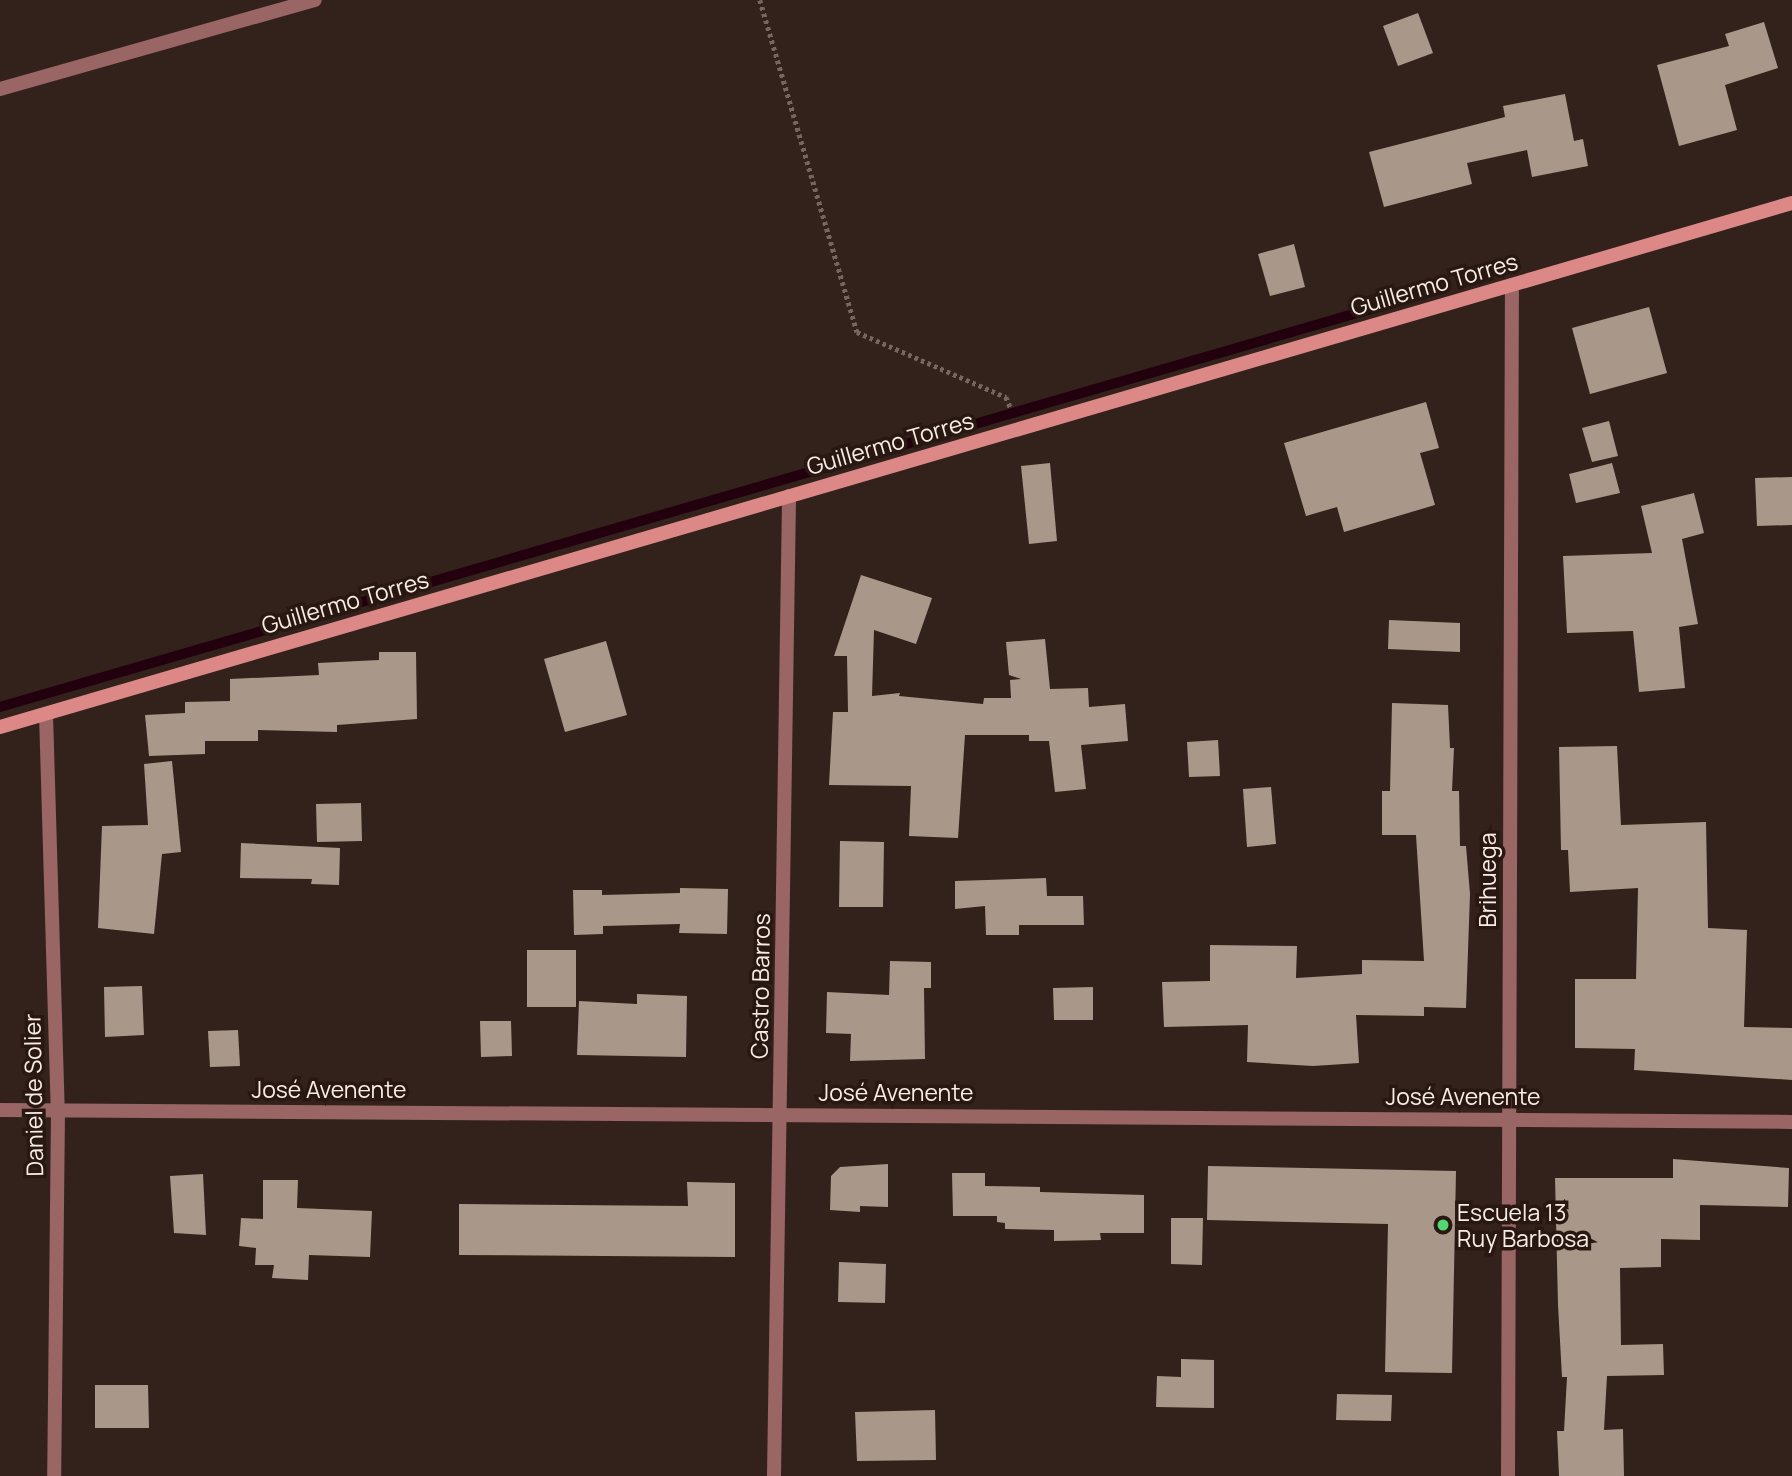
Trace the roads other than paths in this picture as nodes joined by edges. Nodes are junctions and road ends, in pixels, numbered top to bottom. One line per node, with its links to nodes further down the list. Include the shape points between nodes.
1 (316, 0): 2 (street)
2 (0, 89)
3 (1792, 203): 4 (main road, Guillermo Torres)
4 (1512, 285): 5 (main road, Guillermo Torres); 11 (street, Brihuega)
5 (789, 496): 6 (main road, Guillermo Torres); 10 (street, Castro Barros)
6 (46, 714): 7 (main road, Guillermo Torres); 9 (street, Daniel de Solier)
7 (0, 727)
8 (0, 1110): 9 (street, José Avenente)
9 (58, 1111): 10 (street, José Avenente); 13 (street, Daniel de Solier)
10 (781, 1114): 11 (street, José Avenente); 14 (street, Castro Barros)
11 (1509, 1118): 12 (street, José Avenente); 15 (street, Brihuega)
12 (1792, 1122)
13 (54, 1476)
14 (774, 1476)
15 (1508, 1476)

